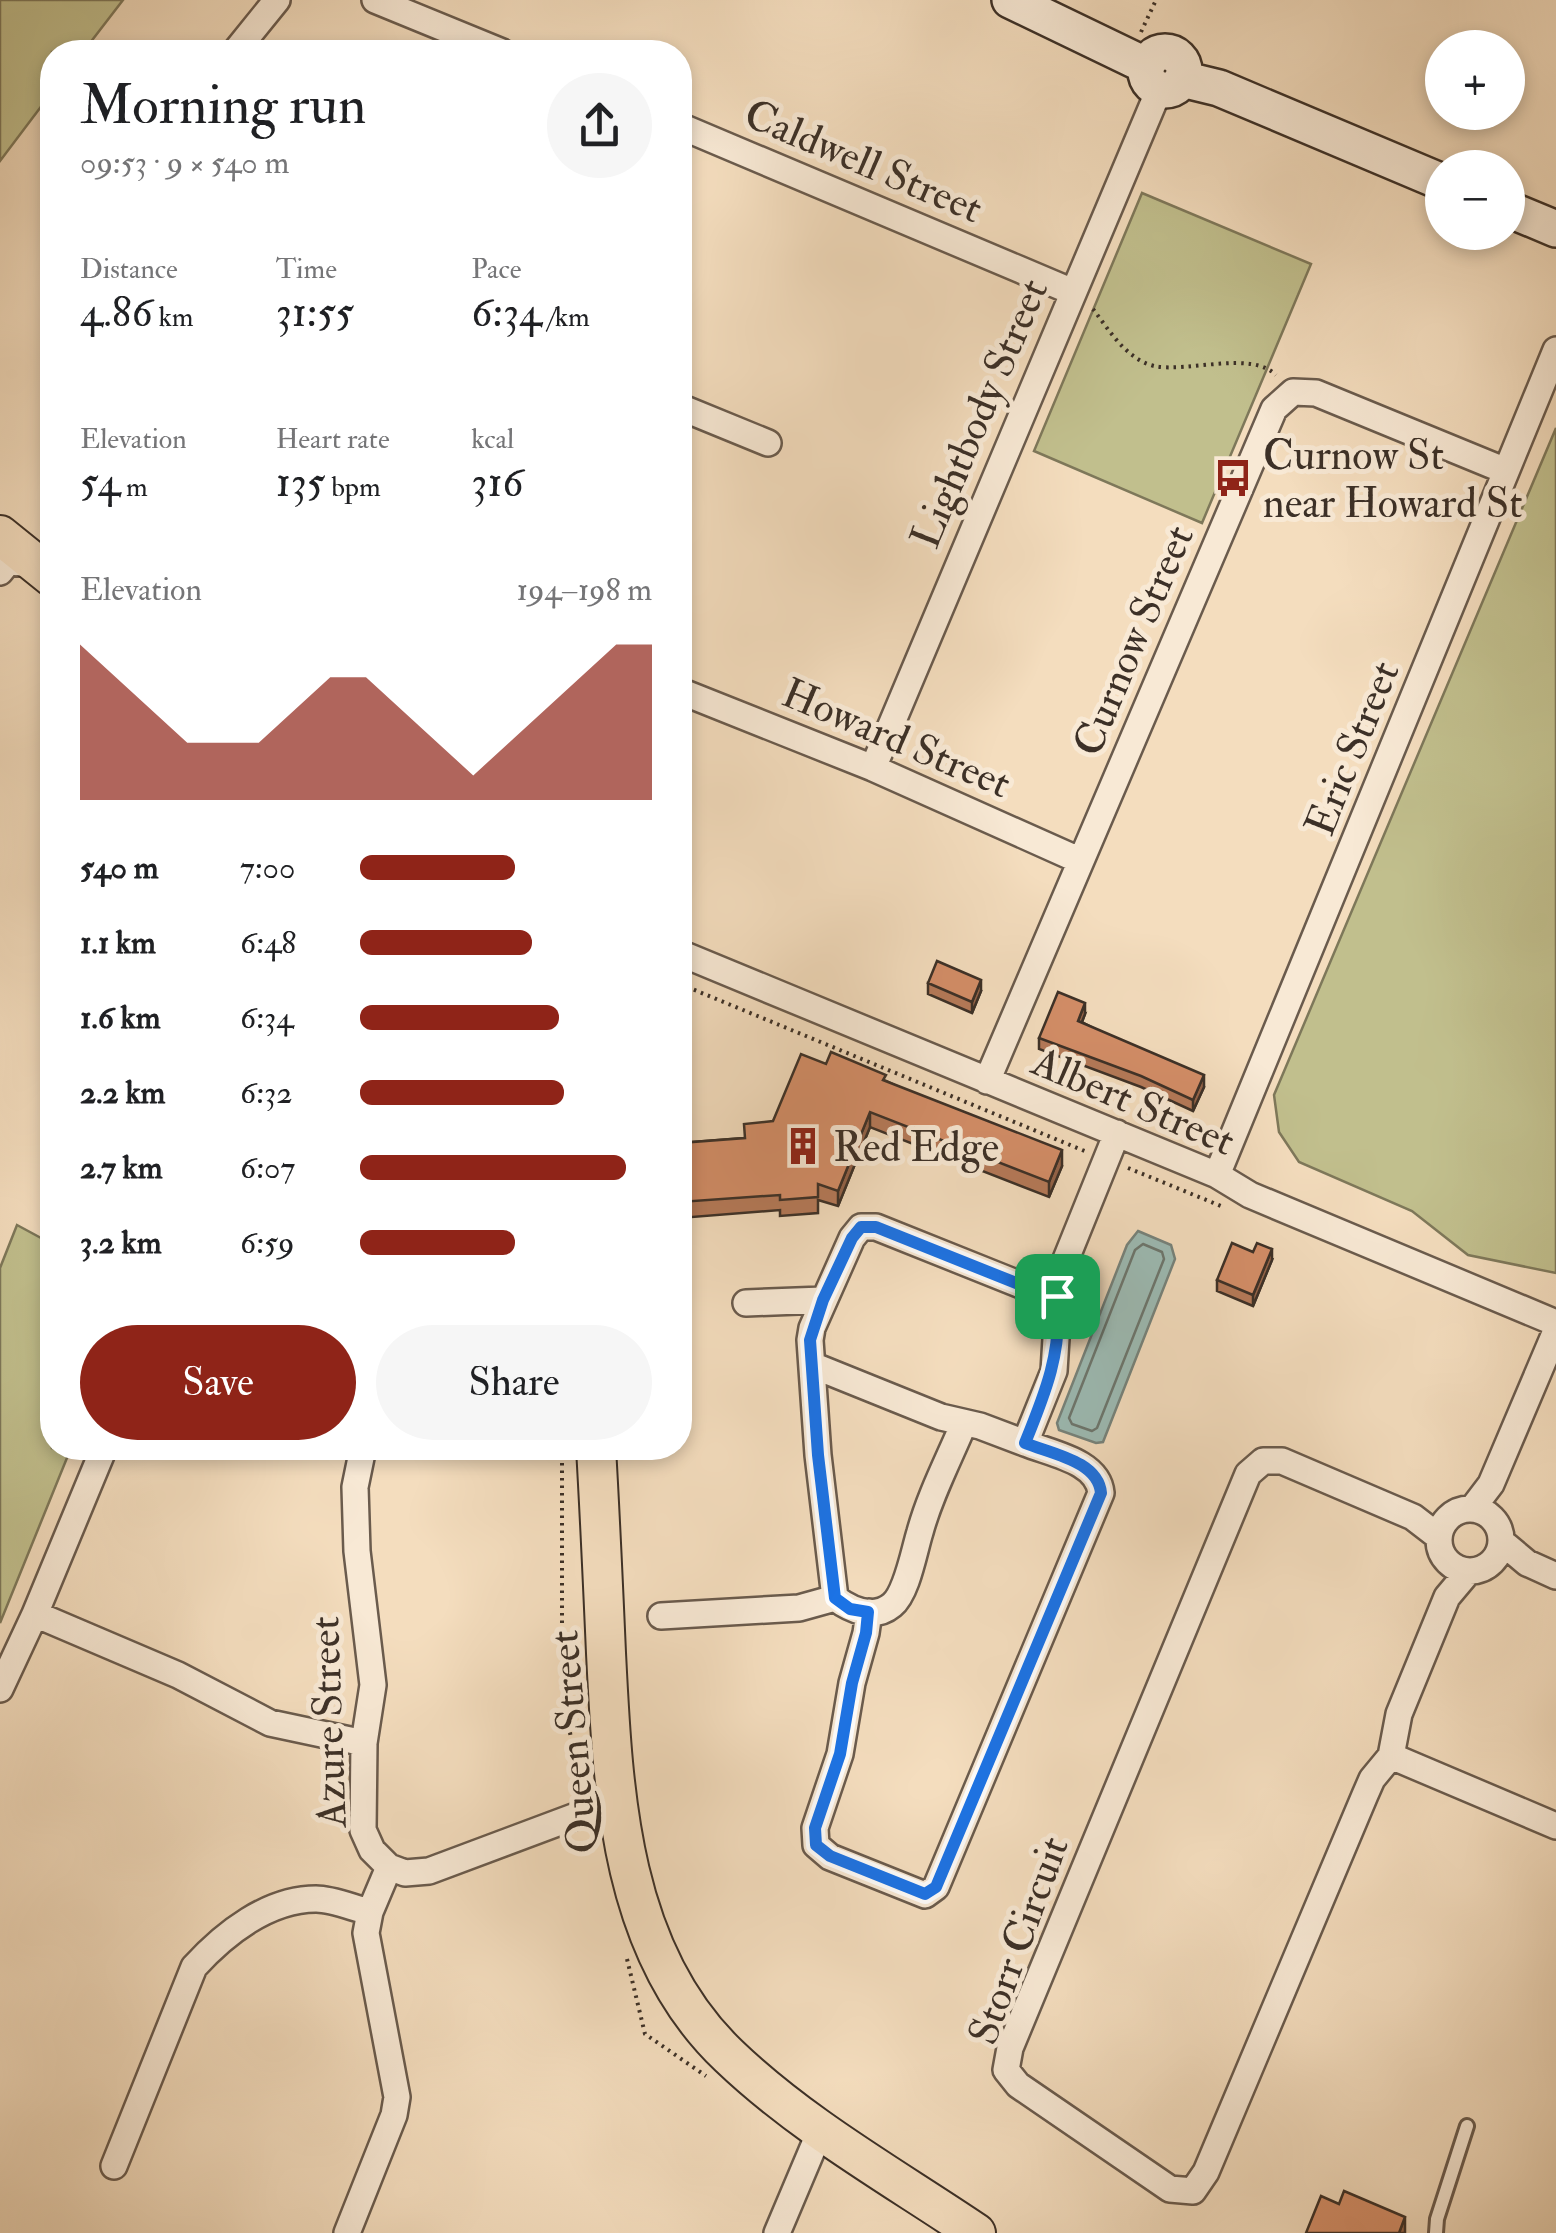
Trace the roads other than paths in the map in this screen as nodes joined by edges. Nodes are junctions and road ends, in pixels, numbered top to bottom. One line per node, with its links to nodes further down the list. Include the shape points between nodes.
1 (276, 0): 4 (street)
2 (375, 0): 5 (street)
3 (1010, 0): 6 (street)
4 (244, 40)
5 (473, 40)
6 (1151, 71): 8 (street, via 1219,88); 11 (street, Lightbody Street)
7 (692, 131): 11 (street, Caldwell Street)
8 (1425, 175)
9 (1525, 216): 10 (street)
10 (1556, 229)
11 (1074, 288): 19 (street, Lightbody Street)
12 (1556, 350): 15 (street, Eric Street)
13 (692, 412): 14 (street)
14 (768, 443)
15 (1506, 471): 20 (street, Curnow Street, via 1316,393 1293,392 1274,408); 24 (street, Eric Street)
16 (0, 535): 17 (main road)
17 (30, 571)
18 (692, 695): 19 (street, Howard Street)
19 (873, 768): 20 (street, Howard Street)
20 (1081, 861): 22 (street, Curnow Street)
21 (692, 958): 22 (street, Albert Street)
22 (987, 1081): 23 (street, Albert Street)
23 (1117, 1133): 24 (street, Albert Street); 25 (street)
24 (1217, 1175): 28 (street, Albert Street, via 1250,1195)
25 (1057, 1296): 26 (street, via 861,1227); 32 (street, via 1054,1371)
26 (823, 1300): 27 (street); 30 (street, via 812,1328)
27 (746, 1303)
28 (1556, 1323)
29 (1556, 1331): 36 (street)
30 (812, 1365): 31 (street); 41 (street)
31 (964, 1423): 32 (street); 42 (street, via 896,1603)
32 (1025, 1443): 42 (street, via 1090,1470 1101,1493 936,1887 925,1894 816,1845)
33 (99, 1460): 43 (street)
34 (361, 1460): 46 (street, Azure Street, via 357,1551 374,1684)
35 (597, 1460): 48 (main road, Queen Street)
36 (1481, 1512): 37 (street, via 1462,1510); 38 (street, via 1497,1523)
37 (1443, 1528): 39 (street, via 1439,1548); 47 (street, Storr Circuit, via 1282,1461 1263,1461 1248,1474 1006,2070 1170,2188 1194,2192 1372,1778)
38 (1498, 1551): 39 (street, via 1487,1567); 40 (street)
39 (1459, 1568): 47 (street, Storr Circuit, via 1399,1714)
40 (1556, 1576)
41 (835, 1598): 42 (street); 44 (street, via 798,1608)
42 (868, 1612)
43 (35, 1614): 45 (street); 46 (street, via 270,1723)
44 (661, 1616)
45 (0, 1689)
46 (364, 1743): 50 (street, Azure Street, via 363,1830)
47 (1391, 1756): 49 (street)
48 (616, 1801): 50 (street, Azure Street, via 429,1872); 53 (main road, Queen Street, via 638,1901 664,1970 727,2055)
49 (1556, 1826)
50 (389, 1867): 51 (street)
51 (370, 1912): 54 (street, via 317,1898 274,1906 218,1942 194,1967); 55 (street, via 367,1945 397,2097)
52 (1467, 2126): 58 (lane)
53 (821, 2130): 56 (street); 57 (main road, Queen Street)
54 (114, 2166)
55 (347, 2233)
56 (778, 2233)
57 (976, 2233)
58 (1436, 2233)

